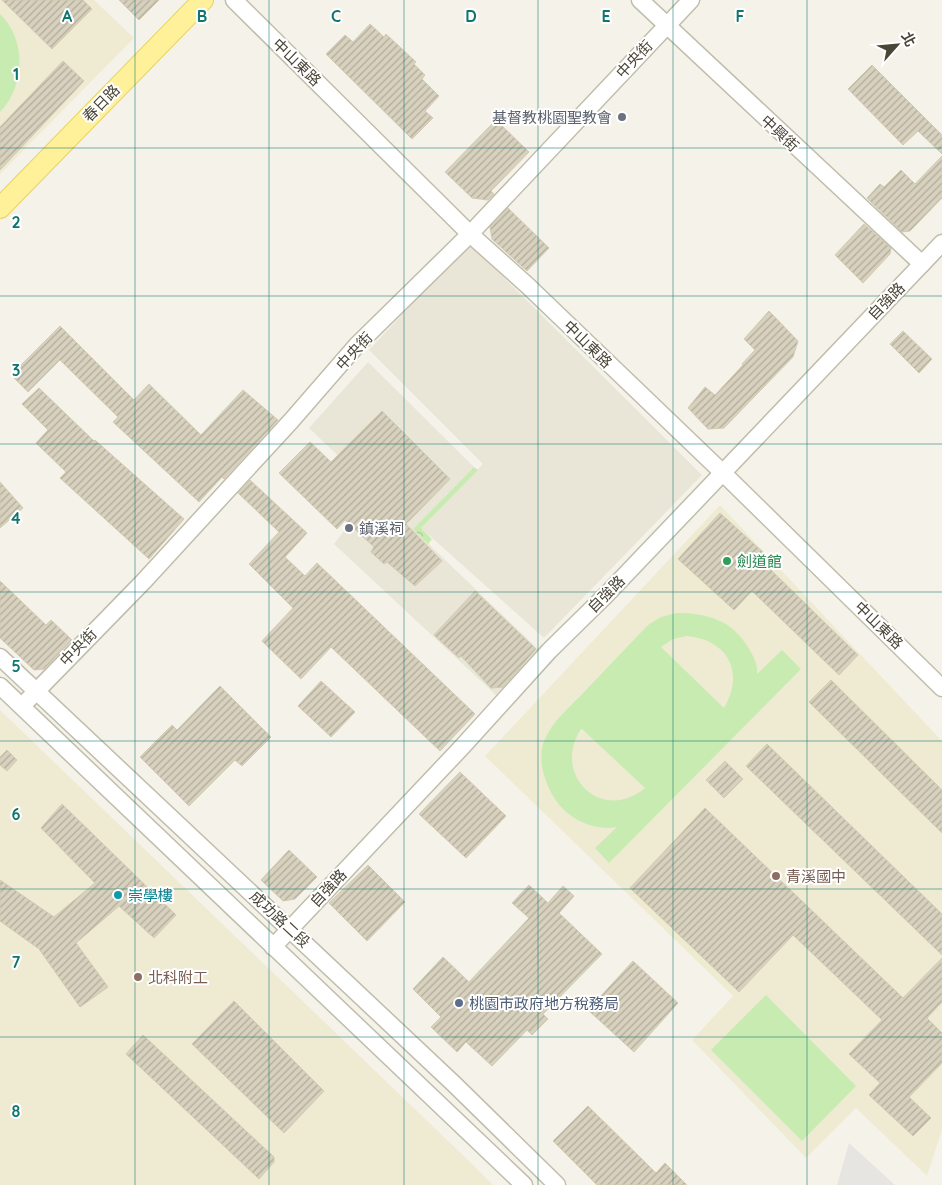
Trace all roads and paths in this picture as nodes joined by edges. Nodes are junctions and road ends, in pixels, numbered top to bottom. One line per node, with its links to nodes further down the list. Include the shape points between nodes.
1 (203, 0): 6 (main road, 春日路)
2 (234, 0): 7 (street, 中山東路)
3 (640, 0): 5 (street, 中興街)
4 (690, 0): 5 (street, 中央街)
5 (666, 26): 7 (street, 中央街); 9 (street, 中興街)
6 (0, 208)
7 (470, 234): 10 (street, 中山東路); 14 (street, 中央街, via 357,346 292,422)
8 (942, 243): 9 (street, 自強路)
9 (922, 264): 10 (street, 自強路)
10 (723, 473): 13 (street, 中山東路); 16 (street, 自強路, via 548,651)
11 (0, 657): 14 (street, 成功路二段)
12 (0, 686): 15 (street, 成功路二段)
13 (942, 688)
14 (36, 691): 15 (street, 中央街); 16 (street, 成功路二段)
15 (22, 706): 17 (street, 成功路二段)
16 (290, 929): 17 (street, 自強路); 18 (street, 成功路二段)
17 (273, 947): 19 (street, 成功路二段)
18 (383, 1016): 19 (street); 20 (street, 成功路二段)
19 (366, 1035): 21 (street, 成功路二段)
20 (454, 1084): 21 (street); 23 (street, 成功路二段)
21 (438, 1102): 22 (street, 成功路二段)
22 (524, 1185)
23 (557, 1185)

